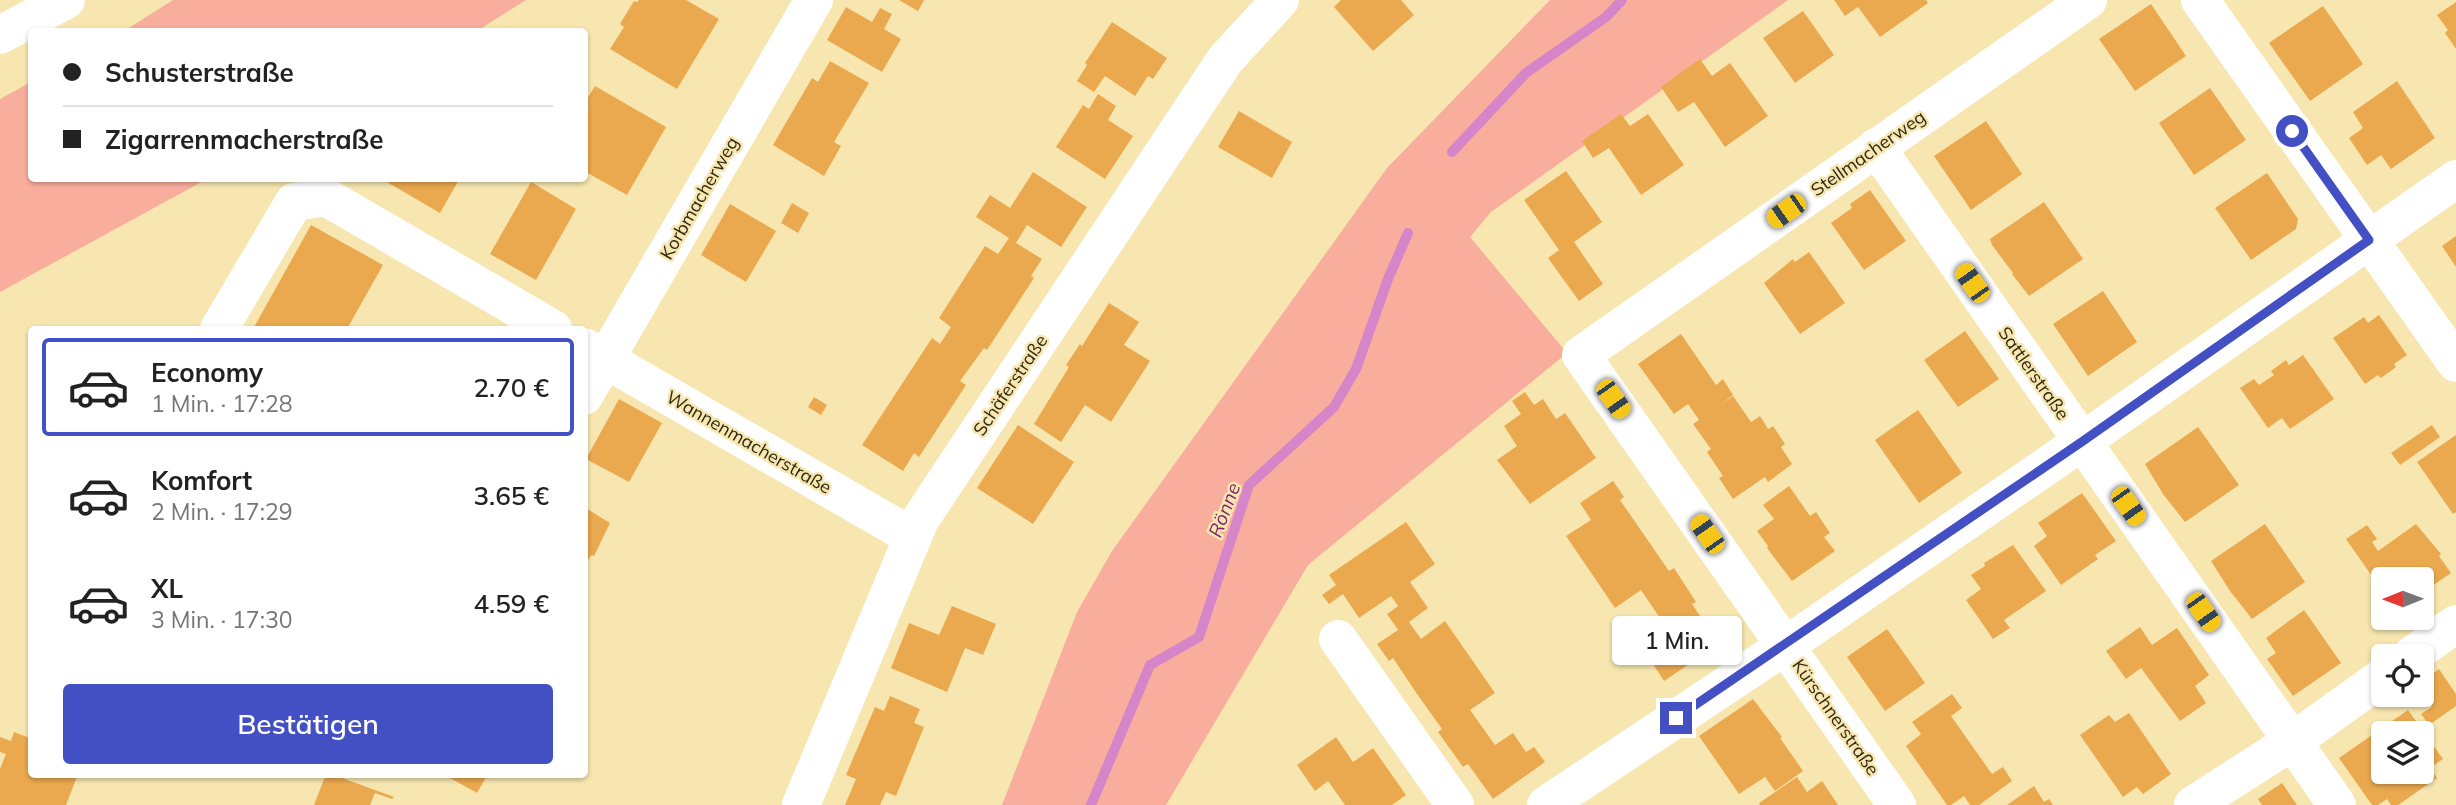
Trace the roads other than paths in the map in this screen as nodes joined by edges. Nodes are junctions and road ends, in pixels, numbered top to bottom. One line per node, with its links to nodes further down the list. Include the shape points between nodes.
1 (66, 0): 6 (street)
2 (814, 0): 12 (street, Korbmacherweg)
3 (1280, 0): 17 (street, Schäferstraße, via 1225,60)
4 (2088, 0): 7 (street, Stellmacherweg)
5 (2200, 0): 9 (street)
6 (0, 35)
7 (1876, 147): 13 (street, Stellmacherweg); 16 (street, Sattlerstraße)
8 (2456, 180): 9 (street)
9 (2369, 240): 14 (street); 16 (street)
10 (221, 326): 11 (street, via 294,202 326,197)
11 (548, 326)
12 (595, 353): 15 (street, Korbmacherweg); 17 (street, Wannenmacherstraße)
13 (1581, 355): 21 (street, Kürschnerstraße)
14 (2456, 363)
15 (588, 380)
16 (2083, 441): 21 (street); 23 (street, Sattlerstraße)
17 (913, 537): 24 (street, Schäferstraße)
18 (2456, 624): 20 (street)
19 (1338, 639): 25 (street)
20 (2427, 644)
21 (1786, 646): 26 (street); 27 (street, Kürschnerstraße)
22 (2371, 685): 23 (street)
23 (2293, 741): 28 (street); 29 (street, Sattlerstraße)
24 (801, 805)
25 (1455, 805)
26 (1546, 805)
27 (1897, 805)
28 (2193, 805)
29 (2337, 805)

